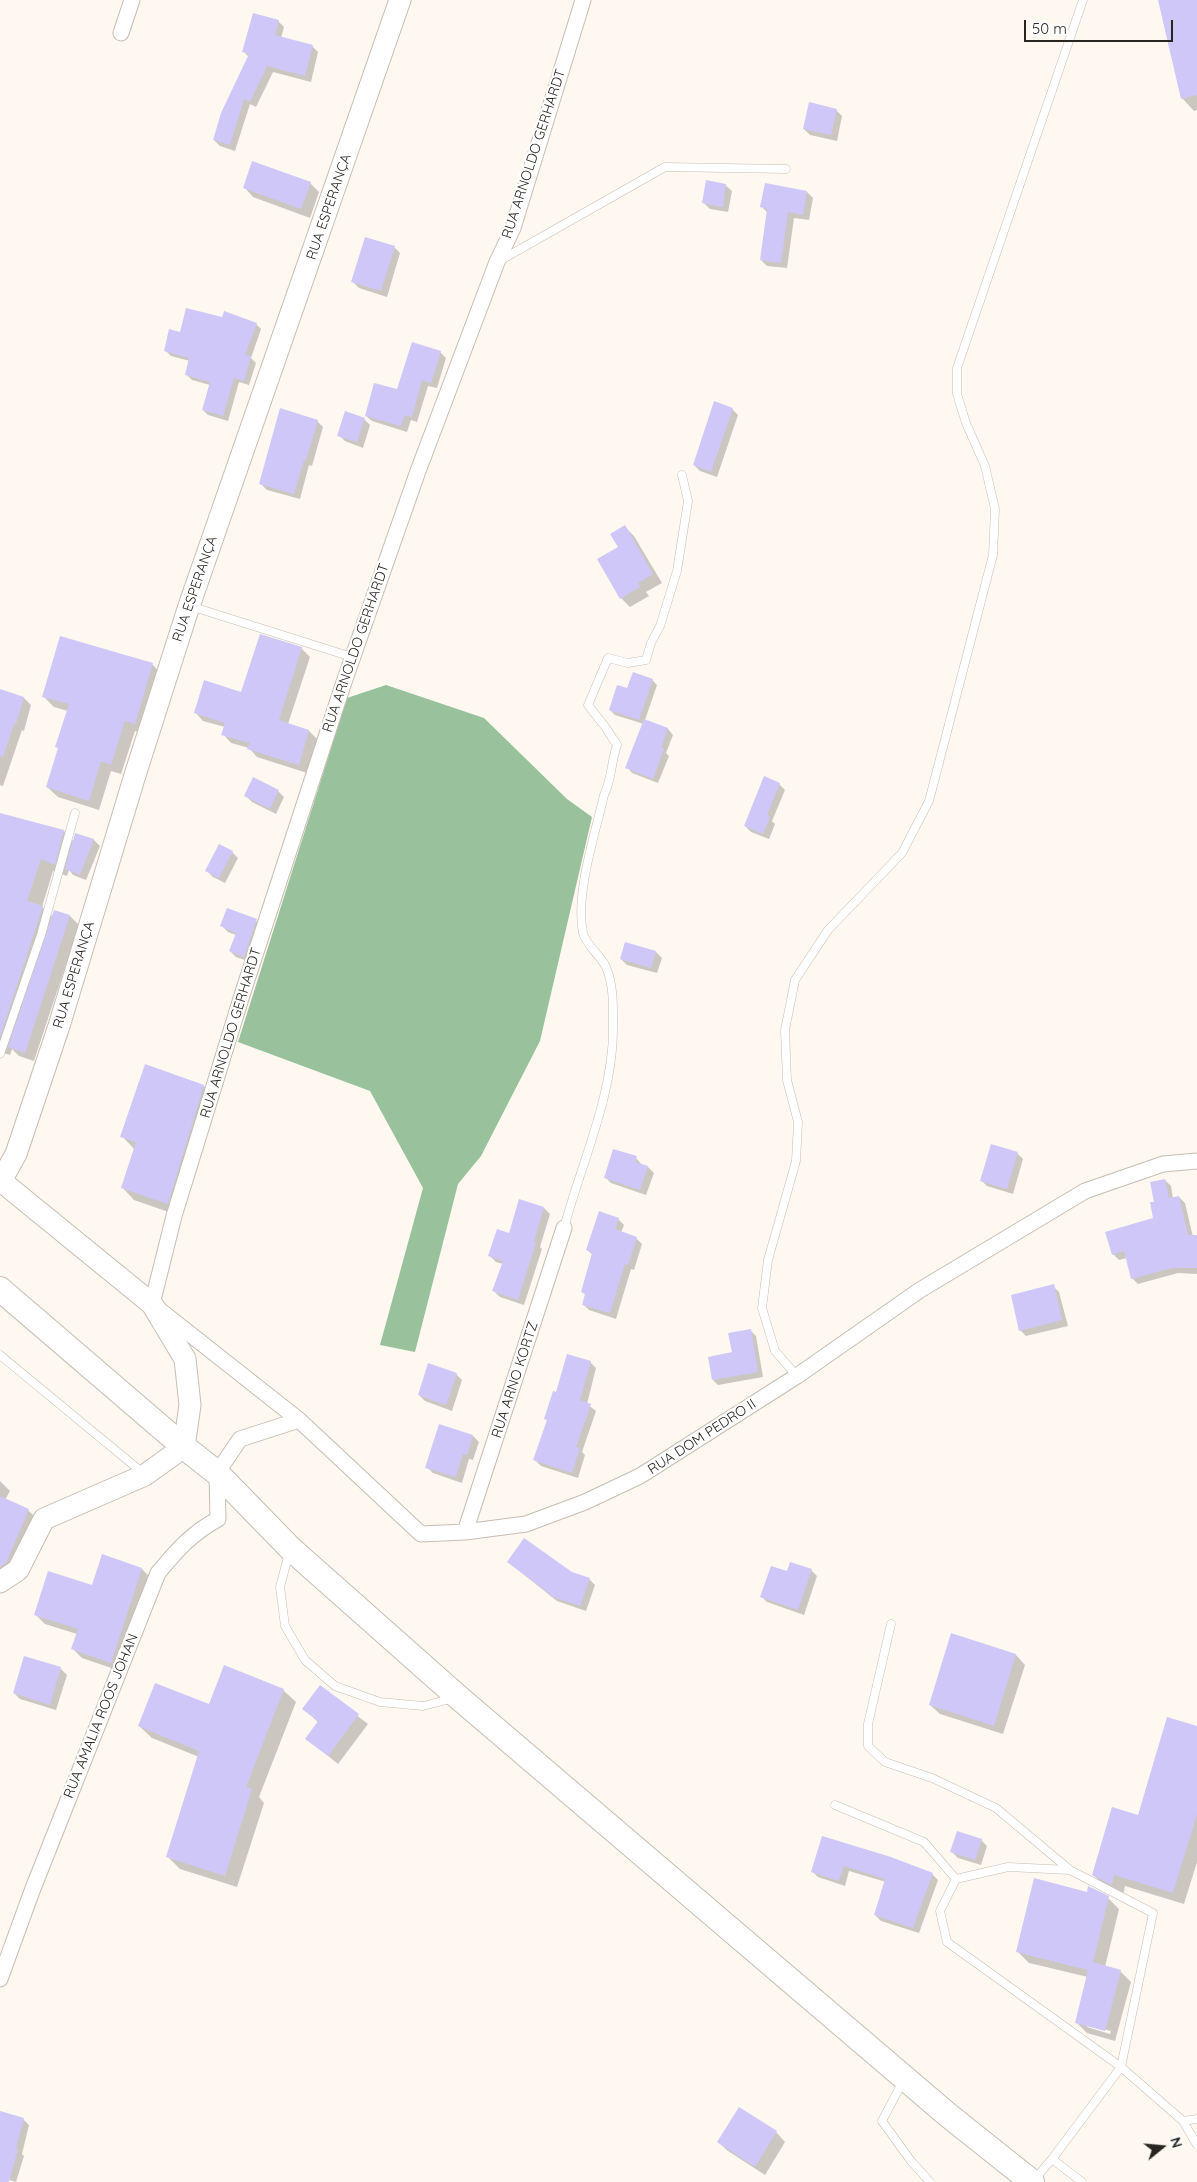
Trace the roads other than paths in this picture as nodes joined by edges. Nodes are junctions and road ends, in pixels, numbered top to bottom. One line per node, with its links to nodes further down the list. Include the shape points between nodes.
1 (132, 0): 5 (street)
2 (400, 0): 9 (street, RUA ESPERANÇA)
3 (583, 0): 7 (street, RUA ARNOLDO GERHARDT, via 514,228)
4 (1083, 0): 19 (lane, via 957,368 957,394 985,466 995,509 993,555 929,801 902,853 828,930 796,980 785,1030 787,1080 798,1122 796,1162 768,1260 762,1308 775,1351)
5 (120, 33)
6 (786, 170): 7 (lane, via 665,167)
7 (497, 262): 10 (street, RUA ARNOLDO GERHARDT)
8 (682, 475): 15 (lane, via 688,501 686,521 677,570 660,626 646,660 628,663 608,658 588,706 617,745 581,900 583,935 606,967 613,993 614,1030 596,1126)
9 (189, 606): 10 (lane); 14 (street, RUA ESPERANÇA, via 59,1026 16,1154)
10 (352, 657): 17 (street, RUA ARNOLDO GERHARDT, via 174,1216)
11 (75, 813): 12 (lane, via 41,935)
12 (0, 1054)
13 (1197, 1161): 19 (street, RUA DOM PEDRO II, via 1163,1164 1085,1191 920,1290)
14 (0, 1180): 17 (street)
15 (564, 1228): 24 (street, RUA ARNO KORTZ)
16 (0, 1289): 21 (main road)
17 (152, 1304): 20 (street, RUA DOM PEDRO II); 21 (street, via 185,1360 190,1405)
18 (0, 1354): 23 (lane)
19 (797, 1376): 24 (street, RUA DOM PEDRO II, via 640,1476 609,1491 526,1524)
20 (299, 1420): 22 (street, via 240,1439); 24 (street, RUA DOM PEDRO II, via 421,1534)
21 (184, 1447): 22 (main road); 23 (street)
22 (217, 1473): 25 (main road); 32 (street, RUA AMALIA ROOS JOHAN, via 218,1519 181,1545 158,1573)
23 (145, 1475): 26 (street, via 44,1519 18,1570)
24 (465, 1532)
25 (291, 1549): 28 (main road); 28 (lane, via 280,1587 285,1626 305,1660 335,1686 380,1702 423,1706)
26 (0, 1582)
27 (891, 1624): 30 (lane, via 868,1724 868,1746 885,1762 932,1778 996,1808)
28 (458, 1697): 34 (main road)
29 (835, 1805): 31 (lane, via 924,1842)
30 (1070, 1870): 31 (lane, via 1008,1867); 33 (lane, via 1153,1913)
31 (956, 1879): 33 (lane, via 940,1911 947,1942)
32 (0, 1979)
33 (1121, 2067): 36 (lane); 38 (lane)
34 (905, 2077): 39 (lane, via 882,2120); 40 (main road)
35 (1197, 2118): 36 (lane)
36 (1183, 2121): 37 (lane)
37 (1197, 2146)
38 (1052, 2159): 40 (lane); 41 (lane)
39 (930, 2182)
40 (1032, 2182)
41 (1082, 2182)

